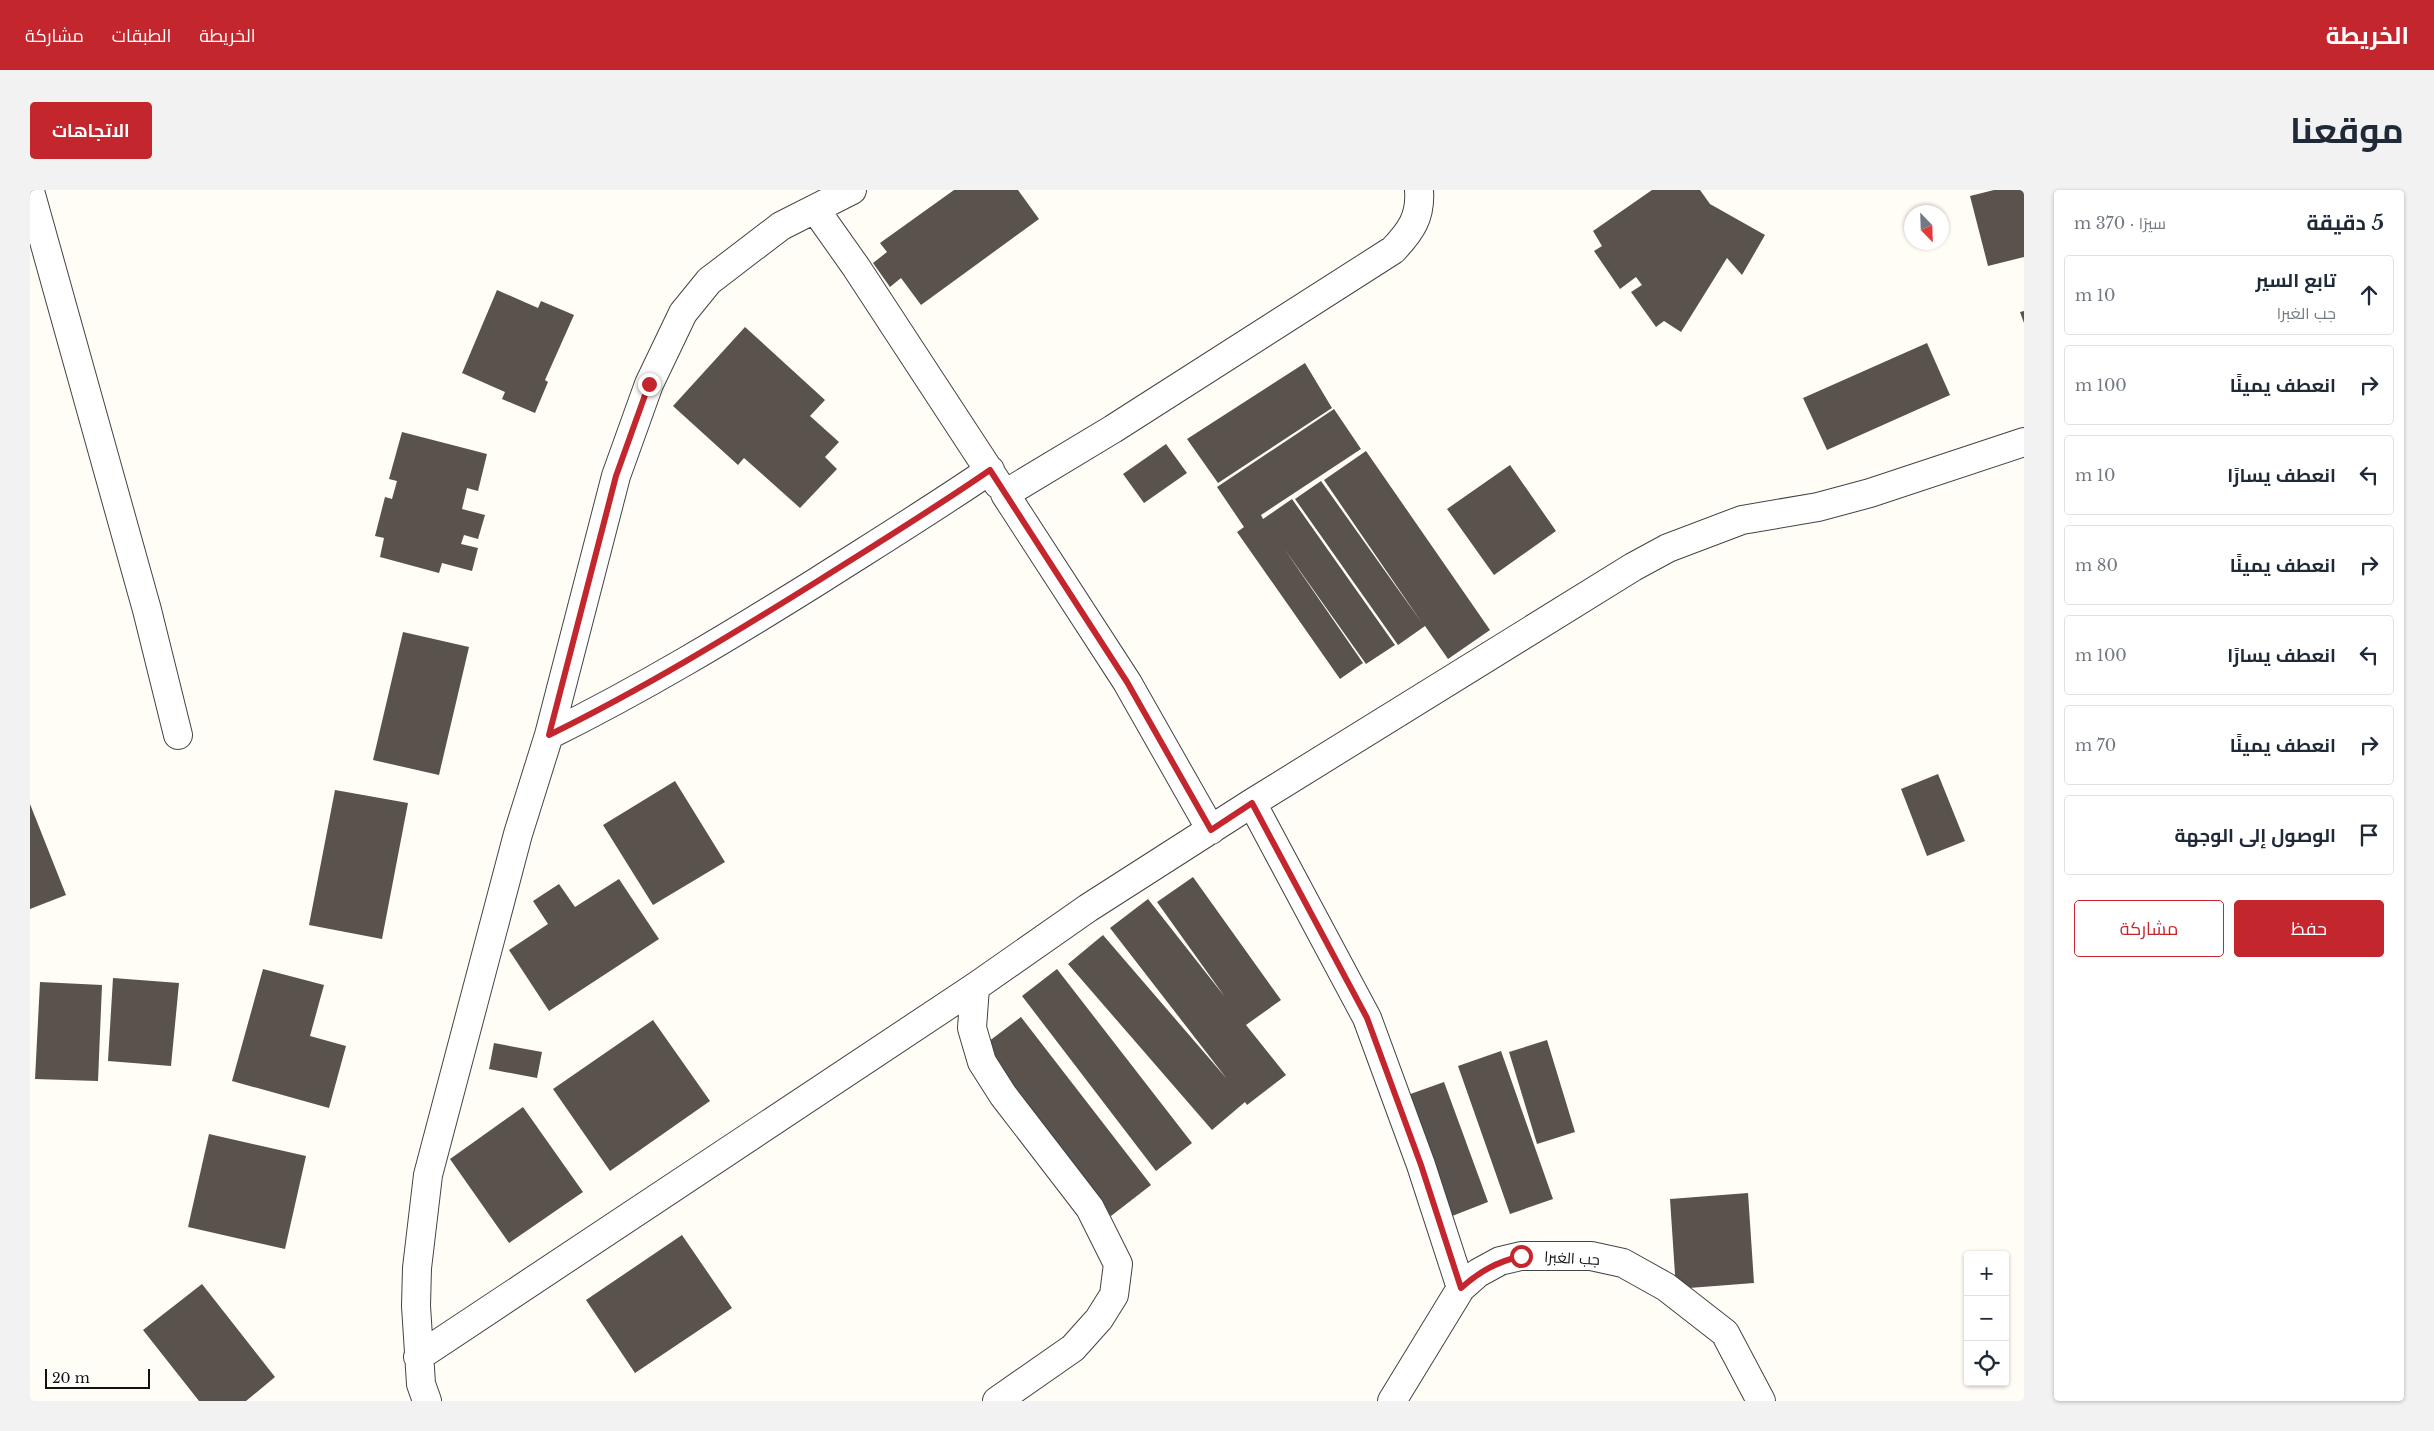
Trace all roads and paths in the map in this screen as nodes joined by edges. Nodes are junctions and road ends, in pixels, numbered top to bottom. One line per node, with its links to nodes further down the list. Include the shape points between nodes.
1 (852, 190): 4 (street)
2 (1419, 190): 7 (street, via 1420,207 1413,224 1393,250)
3 (30, 191): 8 (street, via 147,610)
4 (815, 209): 6 (street); 9 (street, via 781,226 735,259 709,280 683,313 649,384 616,476)
5 (2024, 442): 10 (street, via 1870,493 1818,507 1742,520 1668,548)
6 (990, 470): 7 (street); 9 (street, via 929,512 739,630)
7 (1005, 494): 11 (street, via 1127,682)
8 (178, 735)
9 (549, 735): 14 (street, via 518,834 428,1175 417,1268)
10 (1252, 803): 11 (street); 13 (street, via 1367,1018 1421,1165)
11 (1211, 830): 12 (street, via 1088,908)
12 (975, 988): 14 (street); 16 (street, via 972,1028 982,1062 1003,1095 1090,1208 1118,1264 1114,1294 1099,1319 1073,1348)
13 (1461, 1288): 17 (street, جب الغبرا); 18 (street, جب الغبرا, via 1478,1273 1500,1261 1521,1256 1591,1256 1623,1263 1666,1287 1725,1333)
14 (418, 1357): 15 (street)
15 (427, 1401)
16 (997, 1401)
17 (1392, 1401)
18 (1761, 1401)

